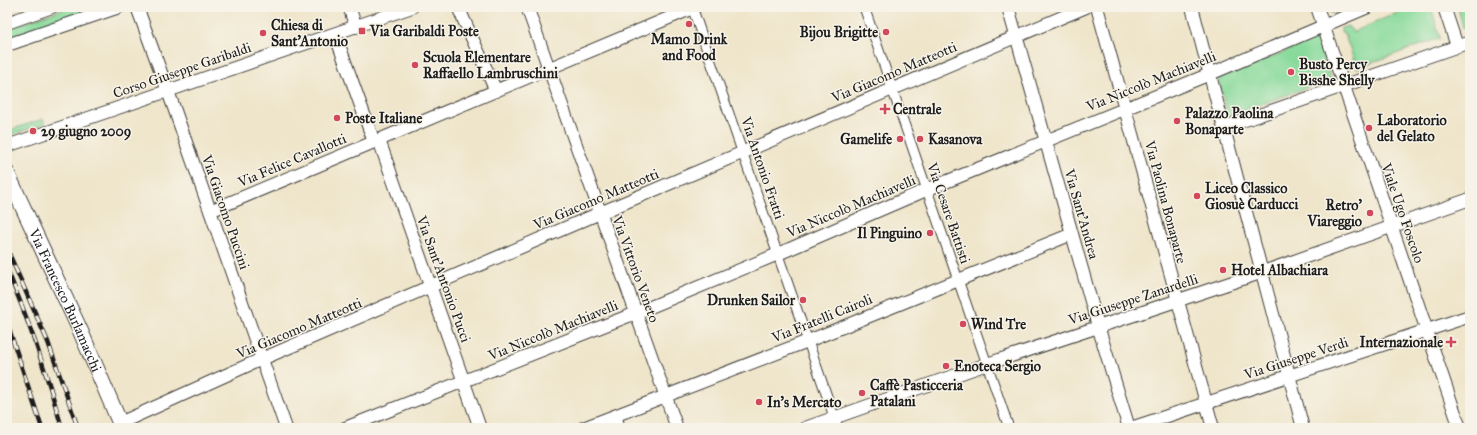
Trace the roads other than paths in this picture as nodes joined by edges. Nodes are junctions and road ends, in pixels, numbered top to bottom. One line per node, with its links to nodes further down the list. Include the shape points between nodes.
1 (52, 7): 18 (street)
2 (119, 7): 24 (street)
3 (137, 7): 30 (street, Via Giacomo Puccini)
4 (349, 7): 20 (street)
5 (412, 7): 17 (street, Corso Giuseppe Garibaldi)
6 (458, 7): 31 (street)
7 (527, 7): 26 (street, Via Vittorio Veneto)
8 (693, 7): 26 (street, Via Felice Cavallotti); 37 (street, Via Antonio Fratti)
9 (864, 7): 29 (street, Via Cesare Battisti)
10 (1008, 7): 22 (street, Via Sant'Andrea)
11 (1086, 7): 22 (street, Via Giacomo Matteotti)
12 (1097, 7): 32 (street, Via Paolina Bonaparte)
13 (1192, 7): 27 (street)
14 (1317, 7): 19 (street, Viale Ugo Foscolo)
15 (1368, 7): 19 (street, Via Niccolò Machiavelli)
16 (1444, 7): 25 (street)
17 (381, 12): 20 (street, Corso Giuseppe Garibaldi)
18 (7, 23)
19 (1324, 26): 27 (street, Via Niccolò Machiavelli); 28 (street, Viale Ugo Foscolo)
20 (356, 27): 21 (street, Corso Giuseppe Garibaldi)
21 (335, 34): 30 (street, Corso Giuseppe Garibaldi); 34 (street, Via Sant'Antonio Pucci)
22 (1016, 37): 29 (street, Via Giacomo Matteotti); 35 (street, Via Sant'Andrea)
23 (1470, 42): 25 (street)
24 (7, 45)
25 (1457, 46): 28 (street)
26 (548, 68): 31 (street, Via Felice Cavallotti); 42 (street, Via Vittorio Veneto)
27 (1210, 74): 32 (street, Via Niccolò Machiavelli); 33 (street)
28 (1344, 86): 33 (street); 43 (street, Viale Ugo Foscolo)
29 (892, 89): 37 (street, Via Giacomo Matteotti); 39 (street, Via Cesare Battisti)
30 (168, 91): 36 (street, Corso Giuseppe Garibaldi); 41 (street, Via Giacomo Puccini)
31 (496, 91): 34 (street, Via Felice Cavallotti)
32 (1125, 108): 35 (street, Via Niccolò Machiavelli); 49 (street, Via Paolina Bonaparte)
33 (1224, 127): 46 (street)
34 (376, 141): 41 (street, Via Felice Cavallotti); 48 (street, Via Sant'Antonio Pucci)
35 (1045, 141): 39 (street, Via Niccolò Machiavelli); 44 (street, Via Sant'Andrea)
36 (7, 146)
37 (743, 152): 42 (street, Via Giacomo Matteotti); 45 (street, Via Antonio Fratti)
38 (7, 173): 63 (street, Via Francesco Burlamacchi)
39 (926, 190): 45 (street, Via Niccolò Machiavelli); 47 (street, Via Cesare Battisti)
40 (1470, 199): 43 (street, Via Giuseppe Zanardelli)
41 (210, 211): 55 (street, Via Giacomo Puccini)
42 (600, 213): 48 (street, Via Giacomo Matteotti); 50 (street, Via Vittorio Veneto)
43 (1392, 226): 46 (street, Via Giuseppe Zanardelli); 53 (street, Viale Ugo Foscolo)
44 (1072, 234): 47 (street, Via Fratelli Cairoli); 52 (street, Via Sant'Andrea)
45 (778, 254): 50 (street, Via Niccolò Machiavelli); 54 (street, Via Antonio Fratti)
46 (1262, 272): 49 (street, Via Giuseppe Zanardelli); 57 (street)
47 (957, 280): 54 (street, Via Fratelli Cairoli); 56 (street, Via Cesare Battisti)
48 (431, 287): 55 (street, Via Giacomo Matteotti); 58 (street, Via Sant'Antonio Pucci)
49 (1178, 300): 52 (street, Via Giuseppe Zanardelli); 60 (street, Via Paolina Bonaparte)
50 (636, 313): 58 (street, Via Niccolò Machiavelli); 59 (street, Via Vittorio Veneto)
51 (1470, 316): 53 (street, Via Giuseppe Verdi)
52 (1098, 326): 56 (street, Via Giuseppe Zanardelli); 72 (street, Via Sant'Andrea)
53 (1427, 330): 57 (street, Via Giuseppe Verdi); 75 (street, Viale Ugo Foscolo)
54 (808, 341): 59 (street, Via Fratelli Cairoli); 62 (street, Via Antonio Fratti)
55 (262, 360): 63 (street, Via Giacomo Matteotti); 64 (street, Via Giacomo Puccini)
56 (987, 364): 62 (street, Via Giuseppe Zanardelli); 71 (street, Via Cesare Battisti)
57 (1289, 376): 60 (street, Via Giuseppe Verdi); 74 (street)
58 (464, 382): 65 (street, Via Niccolò Machiavelli); 66 (street, Via Sant'Antonio Pucci)
59 (665, 395): 61 (street, Via Fratelli Cairoli); 69 (street, Via Vittorio Veneto)
60 (1206, 403): 72 (street, Via Giuseppe Verdi); 73 (street, Via Paolina Bonaparte)
61 (615, 416): 67 (street, Via Fratelli Cairoli); 68 (street)
62 (837, 423): 70 (street, Via Giuseppe Zanardelli)
63 (121, 425)
64 (286, 428)
65 (345, 428)
66 (480, 428)
67 (583, 428)
68 (619, 428)
69 (677, 428)
70 (805, 428)
71 (1009, 428)
72 (1130, 428)
73 (1213, 428)
74 (1303, 428)
75 (1460, 428)

